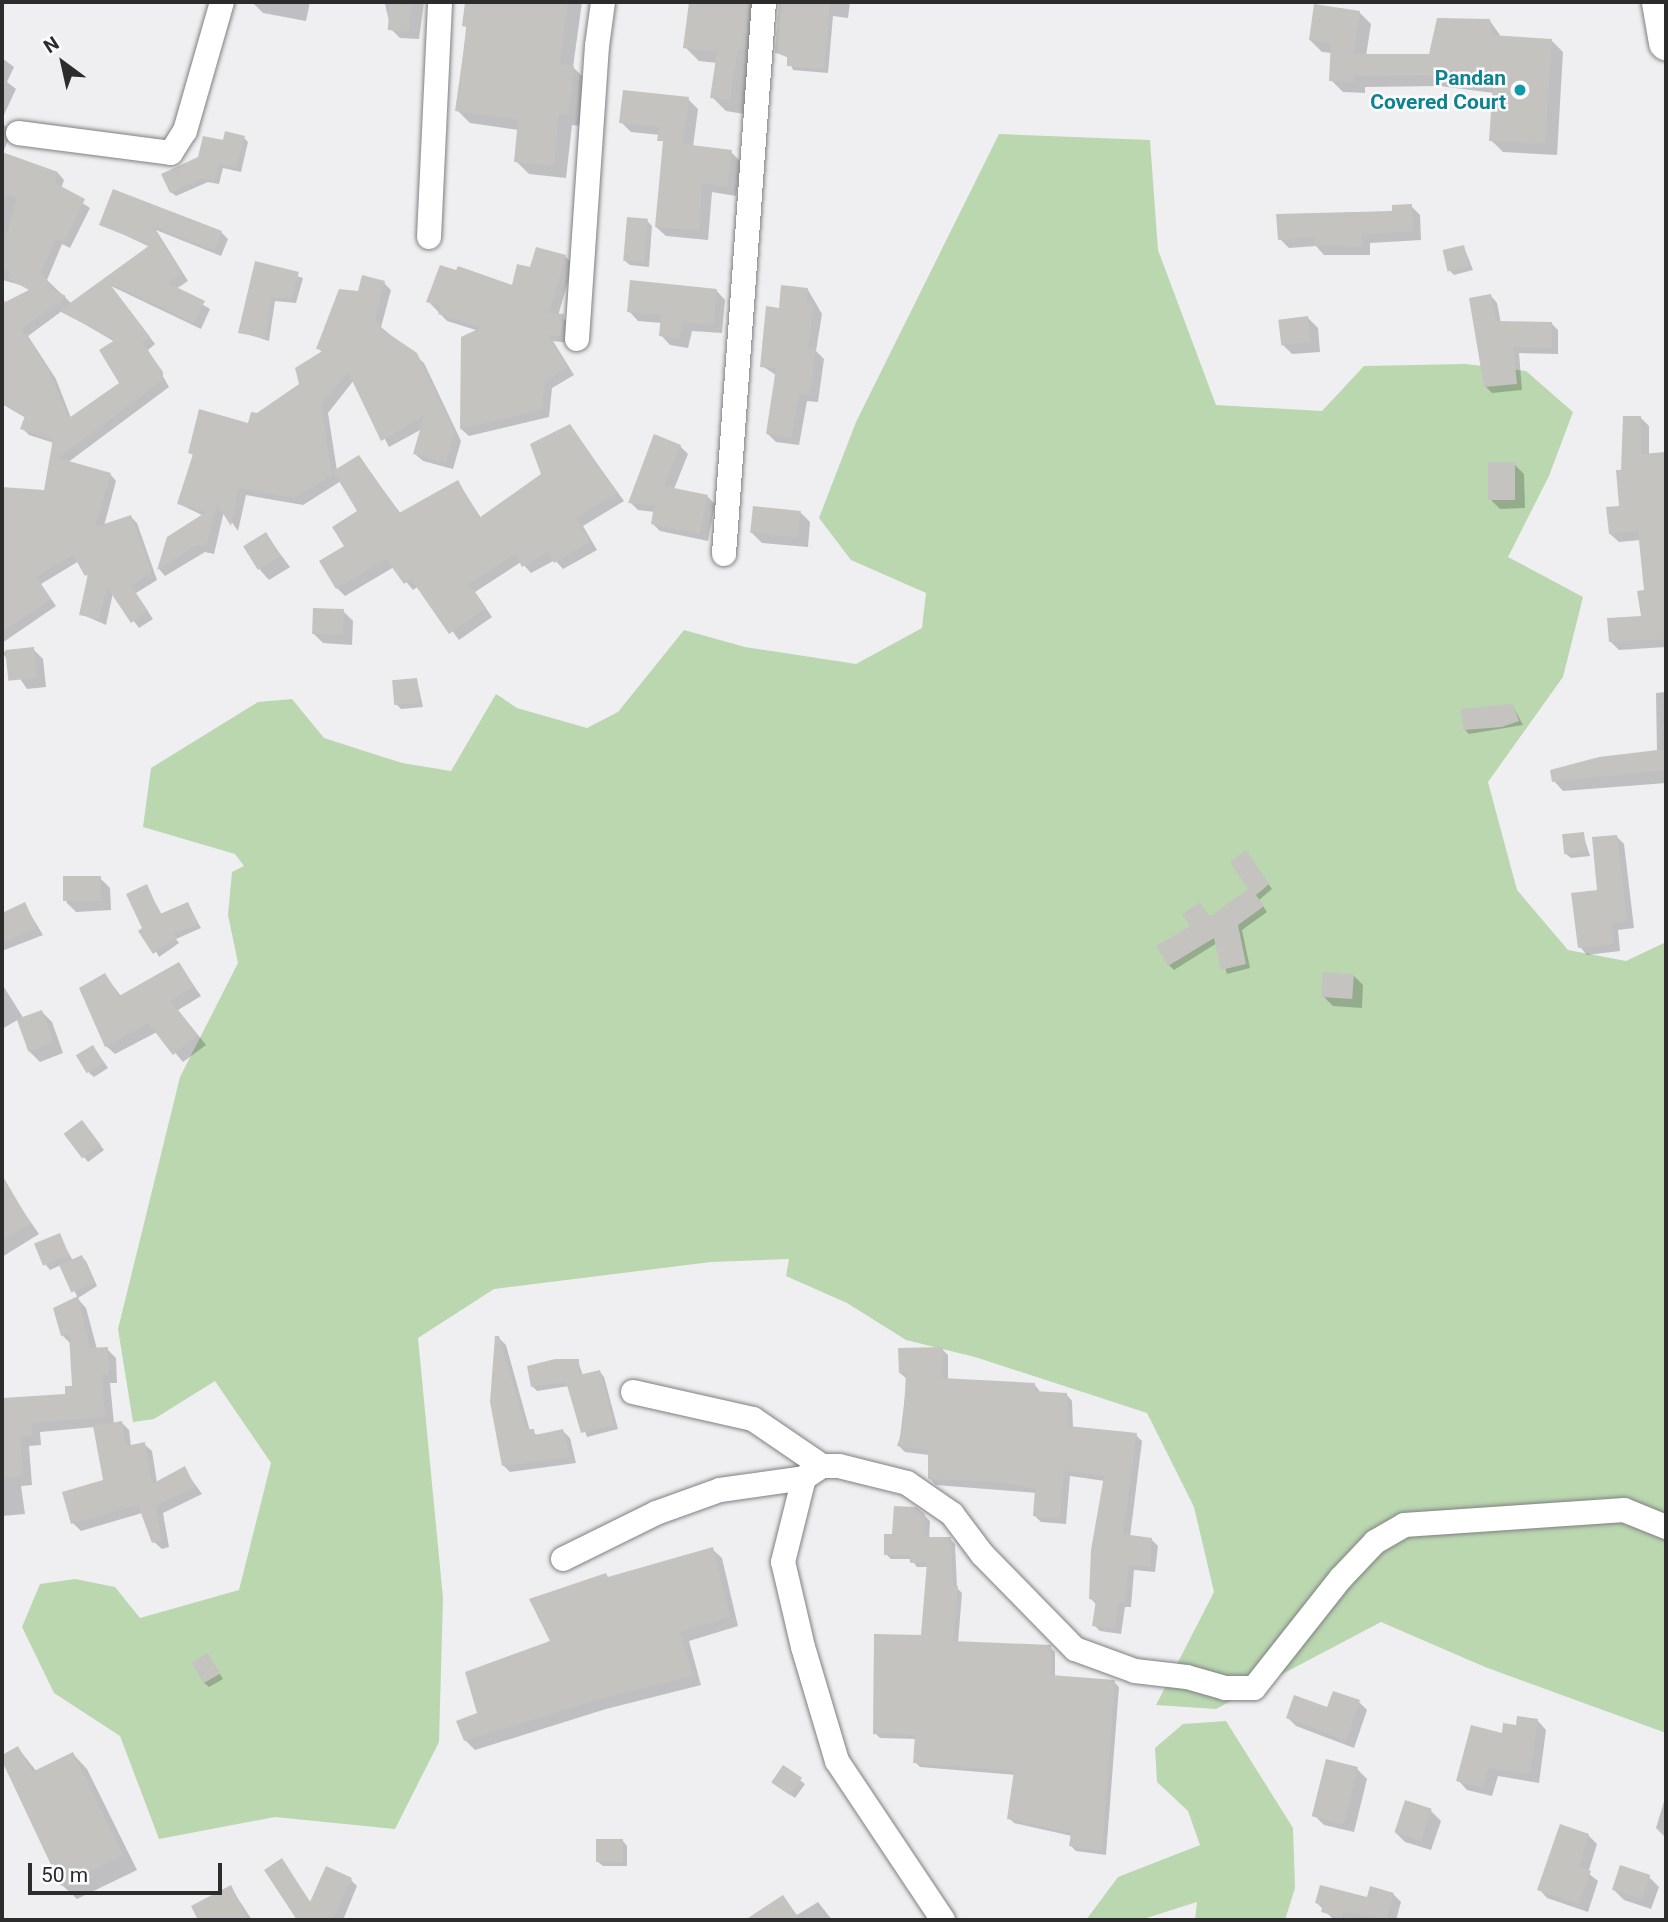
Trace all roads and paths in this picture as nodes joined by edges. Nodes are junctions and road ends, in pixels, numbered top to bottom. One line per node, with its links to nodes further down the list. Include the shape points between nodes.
1 (222, 2): 7 (street, via 185,131 171,153)
2 (440, 2): 8 (street)
3 (603, 2): 9 (street)
4 (764, 2): 10 (street)
5 (1659, 2): 6 (main road)
6 (1666, 42)
7 (18, 133)
8 (429, 237)
9 (578, 339)
10 (724, 554)
11 (633, 1391): 12 (street, via 753,1419)
12 (813, 1472): 13 (street, via 839,1465 907,1483 952,1514 982,1554 1075,1649 1135,1671 1187,1677 1225,1688 1254,1688 1341,1578 1375,1542 1404,1525 1624,1510); 14 (street, via 720,1490 656,1513); 15 (street, via 783,1562 837,1761)
13 (1666, 1527)
14 (563, 1559)
15 (943, 1920)

